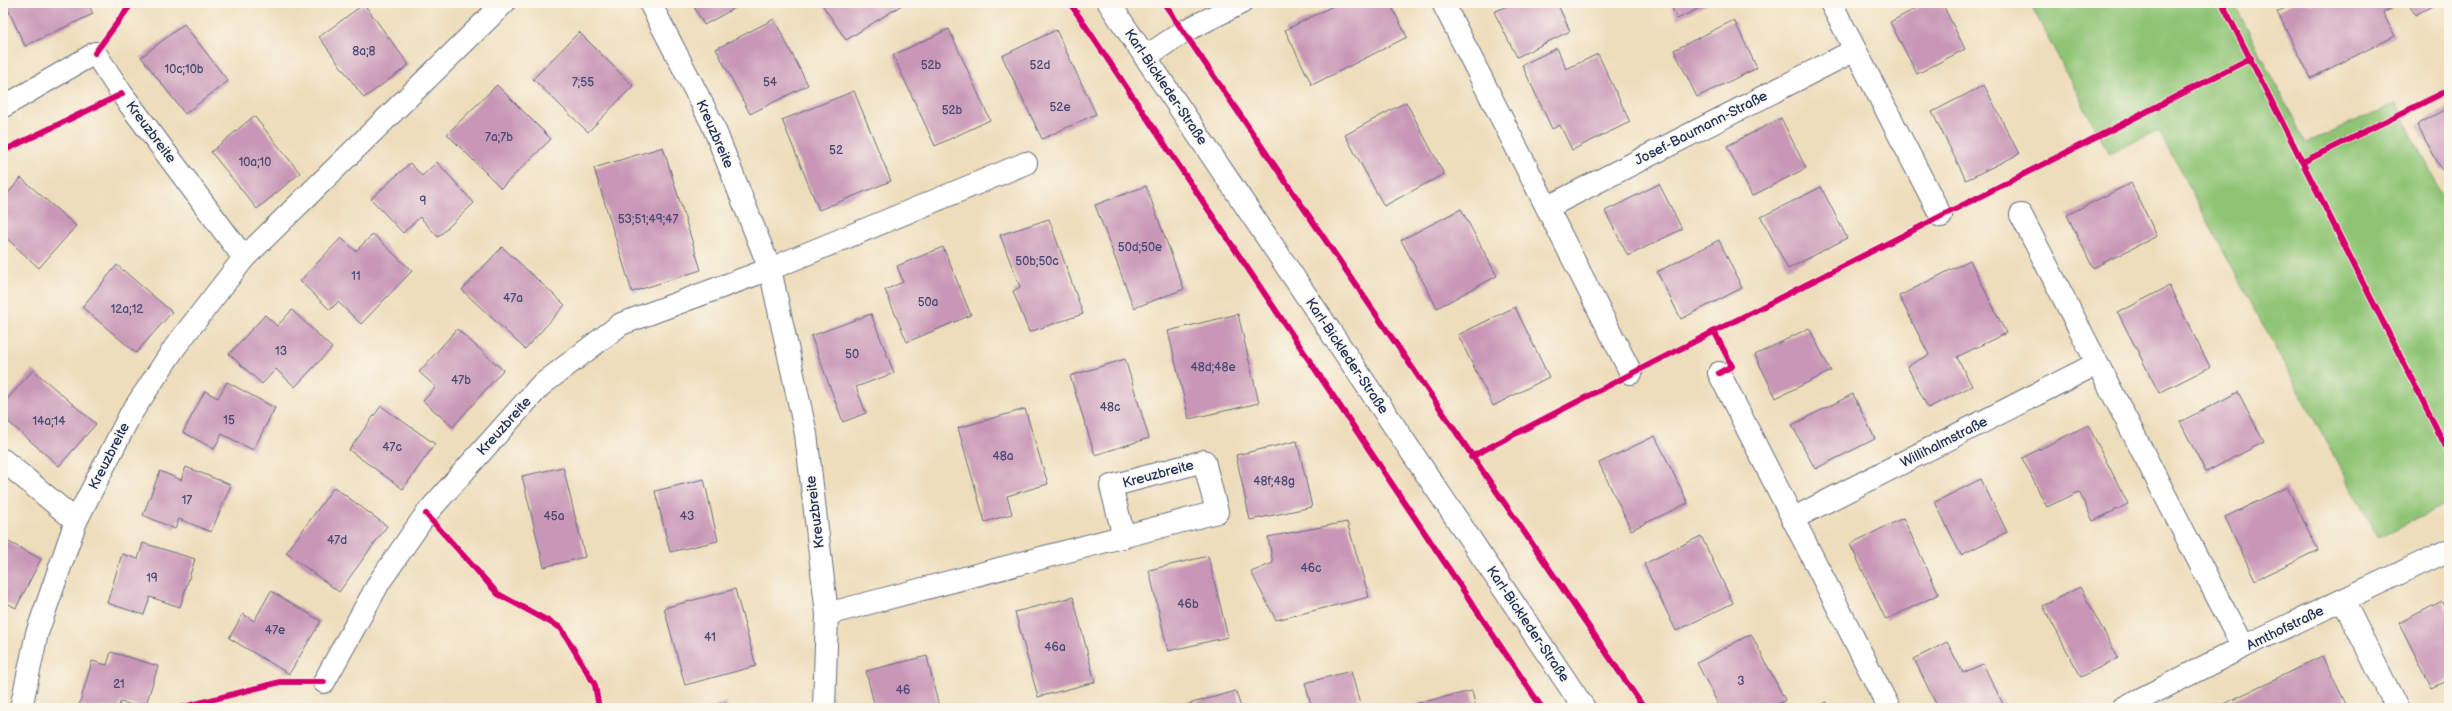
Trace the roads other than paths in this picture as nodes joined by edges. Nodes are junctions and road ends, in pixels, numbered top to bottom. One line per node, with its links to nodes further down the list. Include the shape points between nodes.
1 (650, 3): 16 (street, Kreuzbreite, via 712,123)
2 (1109, 3): 9 (street, Karl-Bickleder-Straße)
3 (1241, 3): 9 (street, via 1183,32)
4 (1443, 3): 12 (street)
5 (1831, 3): 7 (street)
6 (495, 6): 15 (street, Kreuzbreite)
7 (1855, 50): 12 (street, Josef-Baumann-Straße); 14 (street)
8 (95, 53): 10 (lane, Kreuzbreite); 15 (street, Kreuzbreite, via 122,94)
9 (1145, 57): 31 (street, Karl-Bickleder-Straße)
10 (3, 107)
11 (1026, 163): 16 (street, Kreuzbreite)
12 (1548, 207): 18 (street)
13 (2021, 215): 17 (street)
14 (1941, 216)
15 (244, 258): 22 (street, Kreuzbreite, via 175,347 130,415)
16 (770, 269): 26 (street, Kreuzbreite, via 806,434); 28 (street, Kreuzbreite, via 621,324 540,386 426,514 380,581)
17 (2096, 364): 21 (street, Willihalmstraße); 27 (street)
18 (1631, 373)
19 (1719, 373): 21 (street)
20 (3, 460): 22 (street)
21 (1792, 519): 32 (street)
22 (76, 521): 29 (street, Kreuzbreite, via 37,633)
23 (1124, 537): 23 (street, Kreuzbreite, via 1217,512 1204,461 1111,486); 26 (street, Kreuzbreite)
24 (2449, 550): 25 (street, Amthofstraße)
25 (2343, 600): 27 (street, Amthofstraße); 34 (street)
26 (827, 614): 30 (street, Kreuzbreite)
27 (2244, 648): 33 (street, Amthofstraße)
28 (324, 682)
29 (21, 708)
30 (824, 708)
31 (1584, 708)
32 (1889, 708)
33 (2123, 708)
34 (2397, 708)

